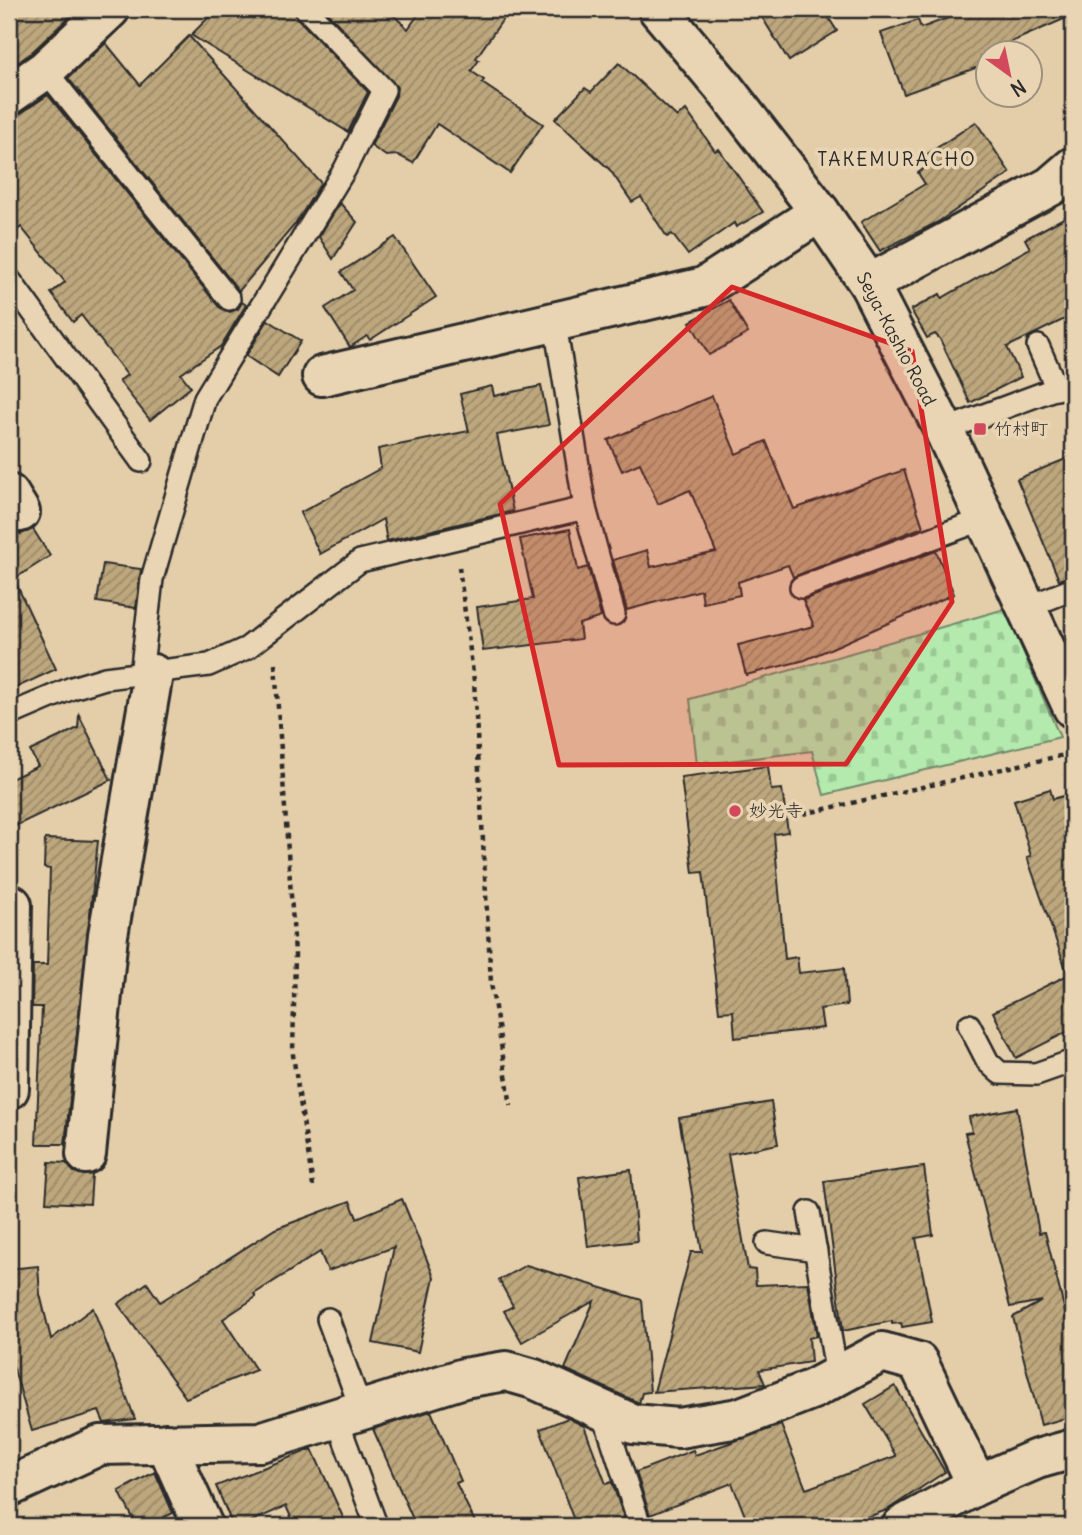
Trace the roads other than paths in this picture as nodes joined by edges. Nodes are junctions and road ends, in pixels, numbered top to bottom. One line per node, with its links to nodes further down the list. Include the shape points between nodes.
1 (110, 9): 4 (street)
2 (306, 9): 23 (lane, via 384,90 345,169 205,398 152,579)
3 (657, 9): 7 (street, Seya-Kashio Road)
4 (46, 70): 5 (street); 10 (lane)
5 (9, 95)
6 (1073, 167): 9 (street, via 1051,186)
7 (820, 212): 9 (street, Seya-Kashio Road); 11 (street, via 704,287)
8 (9, 279): 16 (lane)
9 (869, 285): 15 (street, Seya-Kashio Road)
10 (229, 299)
11 (555, 324): 13 (street); 17 (lane)
12 (1038, 346): 14 (lane)
13 (322, 376)
14 (1065, 386): 15 (lane)
15 (944, 430): 18 (street, Seya-Kashio Road)
16 (141, 461)
17 (585, 508): 22 (lane); 23 (lane, via 360,561 247,648 209,665)
18 (984, 519): 19 (lane); 21 (street, Seya-Kashio Road)
19 (800, 587)
20 (1073, 589): 21 (lane)
21 (1025, 608): 24 (street, Seya-Kashio Road)
22 (614, 614)
23 (147, 675): 25 (lane, via 105,678); 30 (street, via 108,935)
24 (1073, 708)
25 (9, 715)
26 (12, 905): 29 (street)
27 (969, 1026): 28 (lane, via 988,1062 1000,1073 1036,1074)
28 (1073, 1061)
29 (9, 1089)
30 (86, 1154)
31 (809, 1212): 33 (lane)
32 (767, 1242): 33 (lane)
33 (816, 1250): 35 (lane)
34 (328, 1319): 37 (lane)
35 (837, 1376): 36 (street, via 739,1418 678,1428 633,1424); 40 (street, via 882,1352 918,1362)
36 (603, 1412): 37 (street, via 534,1379 506,1371 464,1378); 44 (lane)
37 (349, 1413): 38 (street, via 260,1442); 42 (lane)
38 (166, 1443): 41 (street, via 100,1445); 43 (street)
39 (1073, 1448): 40 (street)
40 (977, 1485): 45 (street)
41 (9, 1487)
42 (375, 1522)
43 (203, 1526)
44 (640, 1526)
45 (902, 1526)

